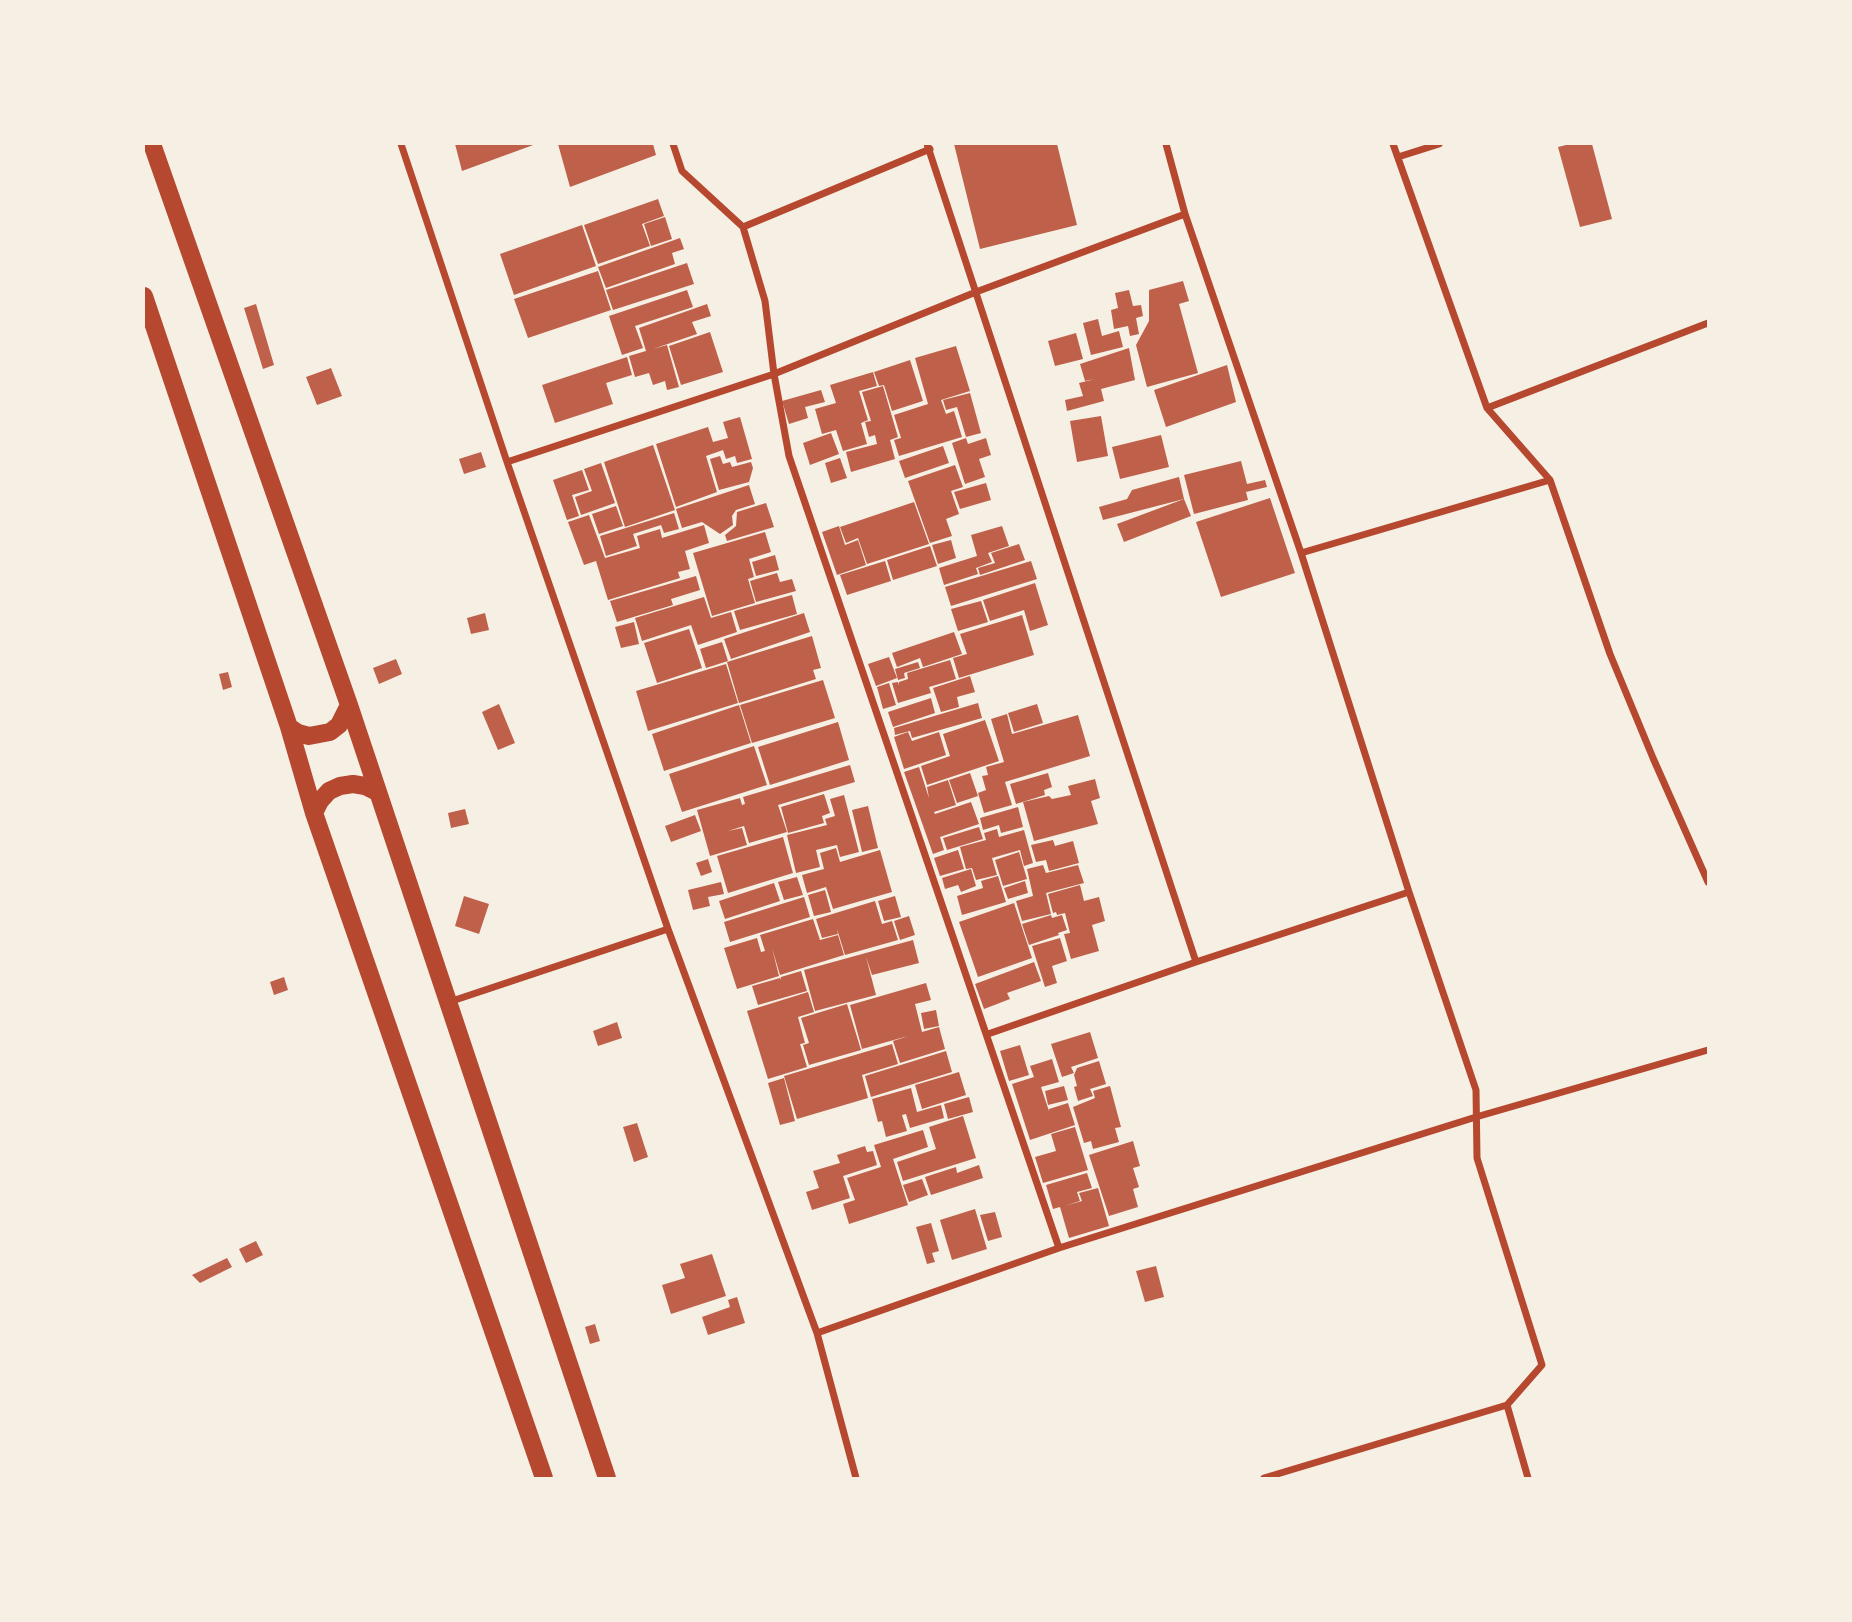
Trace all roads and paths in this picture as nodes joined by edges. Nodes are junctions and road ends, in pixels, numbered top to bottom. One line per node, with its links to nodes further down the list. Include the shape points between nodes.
1 (152, 144): 19 (main road)
2 (401, 144): 16 (street)
3 (673, 144): 10 (street, via 682,171)
4 (1166, 144): 9 (street)
5 (1393, 144): 8 (street)
6 (1439, 144): 8 (street)
7 (928, 146): 10 (street); 11 (street)
8 (1398, 157): 15 (street)
9 (1185, 214): 11 (street); 18 (street)
10 (743, 227): 14 (street, via 765,301)
11 (976, 292): 14 (street); 26 (street)
12 (144, 296): 20 (main road)
13 (1709, 323): 15 (street)
14 (774, 374): 16 (street); 28 (street, via 789,456)
15 (1487, 408): 17 (street)
16 (507, 462): 25 (street)
17 (1550, 480): 18 (street); 23 (street, via 1610,654)
18 (1301, 553): 24 (street)
19 (349, 705): 20 (main road, via 330,732 309,736); 21 (main road)
20 (289, 727): 22 (main road)
21 (377, 792): 22 (main road, via 353,784 340,786 329,791); 27 (main road)
22 (314, 813): 34 (main road)
23 (1709, 882)
24 (1409, 892): 26 (street); 30 (street, via 1476,1090)
25 (668, 929): 27 (street); 32 (street)
26 (1196, 962): 28 (street)
27 (447, 1002): 35 (main road)
28 (988, 1034): 31 (street)
29 (1709, 1050): 30 (street)
30 (1476, 1117): 31 (street); 33 (street, via 1477,1158 1542,1365)
31 (1059, 1248): 32 (street)
32 (817, 1333): 36 (street)
33 (1507, 1405): 37 (street); 38 (street)
34 (544, 1479)
35 (607, 1479)
36 (856, 1479)
37 (1264, 1479)
38 (1528, 1479)

